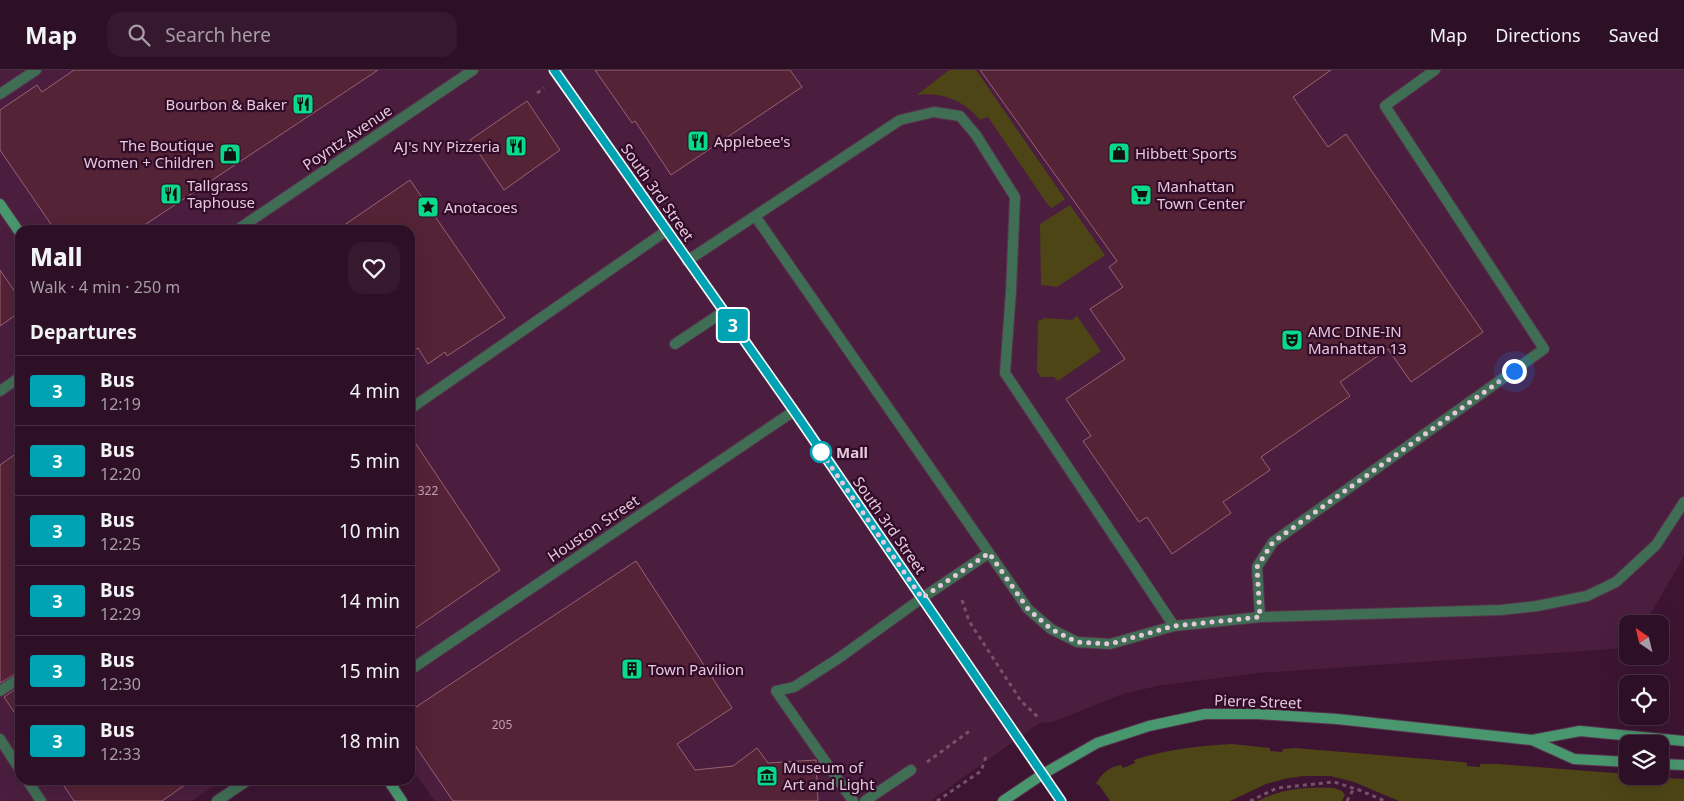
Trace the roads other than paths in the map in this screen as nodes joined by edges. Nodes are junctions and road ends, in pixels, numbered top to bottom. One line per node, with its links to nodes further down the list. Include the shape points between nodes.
1 (36, 70): 5 (street)
2 (473, 70): 8 (street, Poyntz Avenue)
3 (554, 70): 10 (street, South 3rd Street)
4 (1435, 70): 21 (street, via 1385,106 1544,349 1273,542 1257,567)
5 (0, 94)
6 (0, 204): 9 (main road)
7 (756, 216): 11 (street); 19 (street); 22 (street, via 900,120 934,112 960,116 976,135 1015,197 1005,373)
8 (244, 225)
9 (15, 226)
10 (666, 231): 11 (street, South 3rd Street); 16 (street)
11 (687, 261): 12 (street, South 3rd Street)
12 (723, 312): 13 (street); 17 (street, South 3rd Street)
13 (676, 344)
14 (15, 380): 15 (street)
15 (0, 391)
16 (415, 406)
17 (794, 411): 20 (street, South 3rd Street); 23 (street, Houston Street)
18 (1684, 502): 21 (street, via 1656,545 1616,582 1586,596 1501,610)
19 (989, 553): 20 (street); 22 (street, via 1028,609 1051,629 1077,642 1110,644)
20 (922, 598): 34 (street, South 3rd Street); 41 (street, via 802,682 776,691)
21 (1260, 617): 22 (street)
22 (1174, 626)
23 (415, 667)
24 (15, 682): 25 (street)
25 (0, 692)
26 (0, 739): 29 (street)
27 (1532, 740): 28 (main road, via 1580,731); 30 (main road, via 1574,760); 34 (main road, Pierre Street, via 1337,719 1205,714 1149,726 1097,744)
28 (1684, 741)
29 (15, 762)
30 (1619, 762)
31 (1669, 764): 32 (main road)
32 (1684, 765)
33 (911, 770): 42 (street)
34 (1043, 774): 43 (main road, Pierre Street); 44 (street, South 3rd Street)
35 (30, 785): 38 (street)
36 (241, 785): 39 (street)
37 (391, 785): 40 (main road)
38 (41, 801)
39 (217, 801)
40 (402, 801)
41 (853, 801)
42 (865, 801)
43 (1003, 801)
44 (1061, 801)

